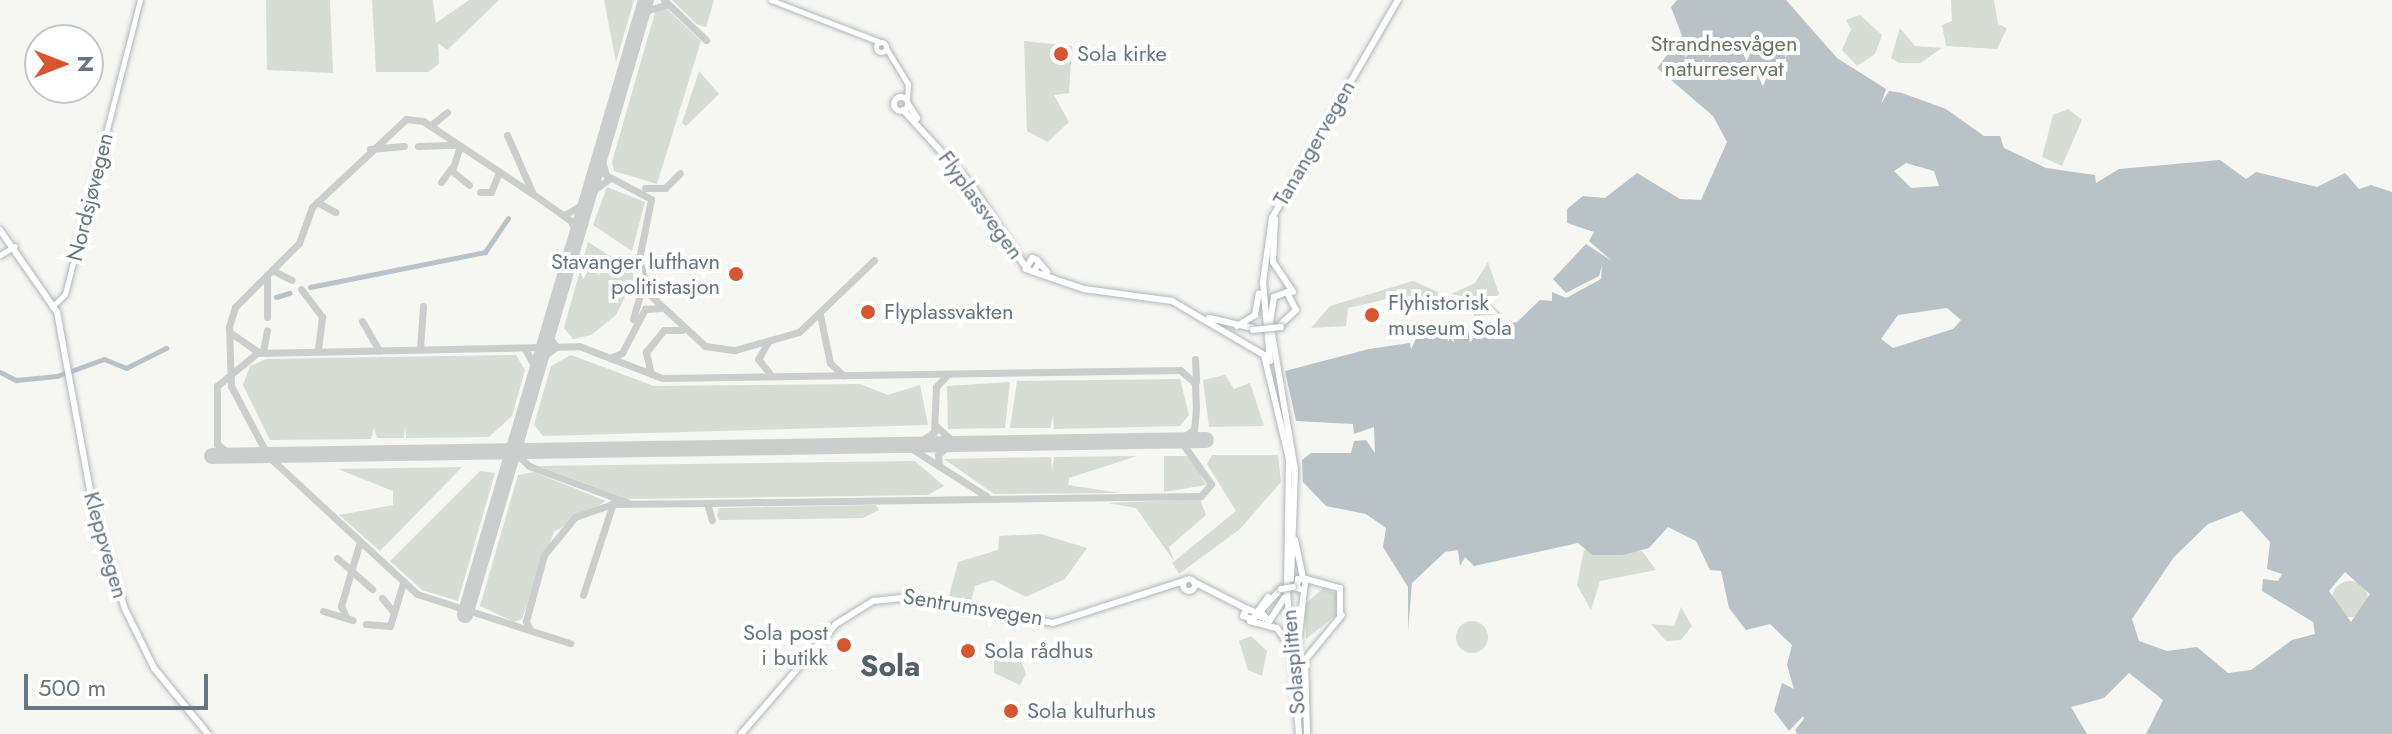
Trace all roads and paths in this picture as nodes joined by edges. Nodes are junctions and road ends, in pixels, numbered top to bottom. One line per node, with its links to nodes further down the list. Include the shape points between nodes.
1 (140, 0): 14 (main road, Nordsjøvegen, via 61,301)
2 (771, 0): 4 (main road, via 872,39 906,81)
3 (1400, 0): 5 (main road, Tanangervegen); 7 (main road, Tanangervegen, via 1285,187)
4 (905, 103): 10 (main road, Flyplassvegen, via 978,188 1008,242); 12 (main road, Flyplassvegen, via 970,183)
5 (1275, 219): 17 (main road, via 1273,262 1299,306); 19 (main road, Tanangervegen, via 1266,276)
6 (0, 231): 8 (main road, Kleppvegen)
7 (1266, 241): 16 (main road, via 1255,315 1241,325); 20 (main road, Tanangervegen, via 1263,306)
8 (13, 247): 9 (main road); 14 (main road, Kleppvegen)
9 (2, 254)
10 (1030, 259): 11 (main road, Flyplassvegen); 12 (main road, Flyplassvegen)
11 (1039, 263): 13 (main road, Flyplassvegen); 16 (main road, Flyplassvegen, via 1077,284 1173,297)
12 (1025, 266): 13 (main road, Flyplassvegen)
13 (1034, 272): 15 (main road, Flyplassvegen, via 1084,289 1161,297)
14 (53, 306): 28 (main road, Kleppvegen, via 114,580 154,668)
15 (1209, 322): 18 (main road); 20 (main road, Flyplassvegen, via 1258,347)
16 (1218, 322): 18 (main road, Flyplassvegen)
17 (1280, 326): 18 (main road, bridge); 19 (main road, via 1296,310 1287,292 1271,307)
18 (1253, 329)
19 (1273, 354): 21 (main road)
20 (1275, 392): 22 (main road, via 1291,483)
21 (1295, 501): 23 (main road); 23 (main road)
22 (1286, 569): 23 (main road); 26 (main road, via 1284,600)
23 (1295, 586): 24 (main road); 25 (main road); 27 (main road, Solasplitten); 27 (main road); 30 (main road, via 1319,581 1342,591 1342,615 1309,652 1302,677)
24 (1268, 597): 25 (main road); 26 (main road, via 1260,614)
25 (1250, 613): 26 (main road); 27 (main road, via 1282,632); 29 (main road, Sentrumsvegen, via 1222,596 1183,584 1074,618 1027,622 909,597 873,601 836,624)
26 (1273, 617)
27 (1295, 665): 30 (main road, Solasplitten)
28 (208, 734)
29 (740, 734)
30 (1303, 734)

